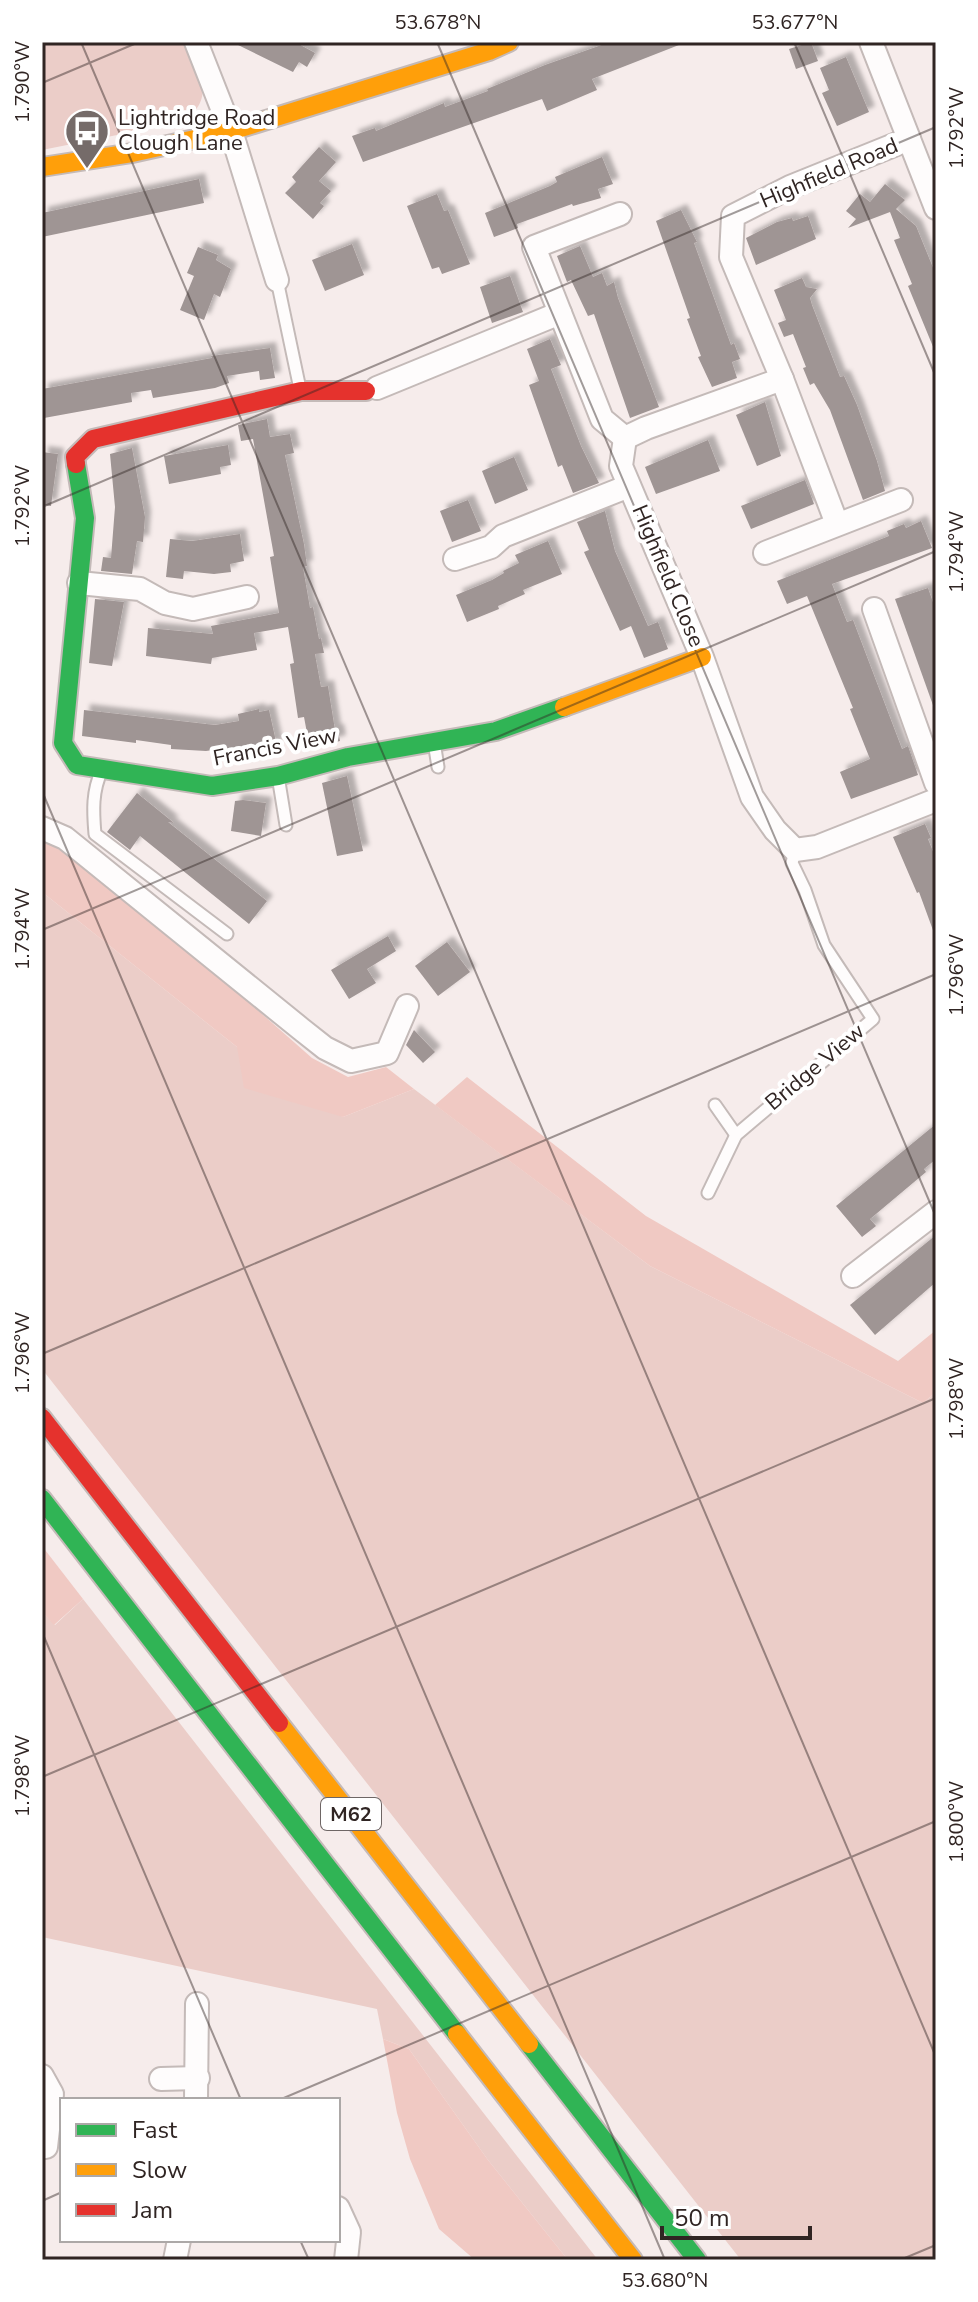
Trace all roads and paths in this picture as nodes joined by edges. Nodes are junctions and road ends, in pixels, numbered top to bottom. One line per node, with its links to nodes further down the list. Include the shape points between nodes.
1 (196, 42): 4 (street)
2 (509, 42): 4 (main road)
3 (871, 42): 5 (street)
4 (231, 131): 6 (main road); 9 (street)
5 (909, 139): 7 (street); 11 (street, Highfield Road, via 733,216 731,257)
6 (42, 167)
7 (936, 208)
8 (620, 214): 10 (street, via 534,247)
9 (277, 280): 13 (lane)
10 (560, 313): 12 (street); 14 (street, via 602,419)
11 (782, 379): 14 (street); 17 (street, Highfield Road)
12 (371, 389): 13 (main road, Francis View)
13 (301, 391): 20 (main road, Francis View, via 93,439 75,457 85,518)
14 (625, 438): 15 (street, Highfield Close, via 621,466)
15 (629, 486): 19 (street); 23 (street, Highfield Close)
16 (901, 500): 17 (street)
17 (837, 524): 18 (street)
18 (765, 553)
19 (455, 559)
20 (79, 583): 21 (street, via 140,589 165,603 193,609); 26 (main road, Francis View, via 63,743 77,765)
21 (247, 597)
22 (874, 609): 28 (street)
23 (702, 657): 24 (main road, Francis View, via 496,731); 32 (street, Highfield Close, via 752,797)
24 (433, 741): 25 (lane); 27 (main road, Francis View)
25 (438, 767)
26 (102, 769): 27 (main road, Francis View, via 212,786); 33 (lane, via 92,808 95,834)
27 (278, 776): 30 (lane)
28 (936, 783)
29 (936, 800): 32 (street, via 817,847)
30 (286, 825)
31 (42, 828): 34 (street, via 65,838 325,1048 351,1061 387,1053)
32 (795, 850): 36 (lane, Bridge View, via 792,863 824,945 873,1019)
33 (227, 934)
34 (407, 1006)
35 (715, 1105): 36 (lane)
36 (736, 1135): 37 (lane, Bridge View)
37 (708, 1193)
38 (936, 1212): 39 (street)
39 (853, 1276)
40 (42, 1418): 50 (main road, M62)
41 (42, 1499): 49 (main road, M62)
42 (197, 2004): 45 (street)
43 (42, 2076): 46 (street, via 52,2094)
44 (161, 2079): 45 (street)
45 (197, 2089)
46 (50, 2148)
47 (340, 2212): 48 (street, via 349,2232)
48 (346, 2260)
49 (633, 2260)
50 (697, 2260)

